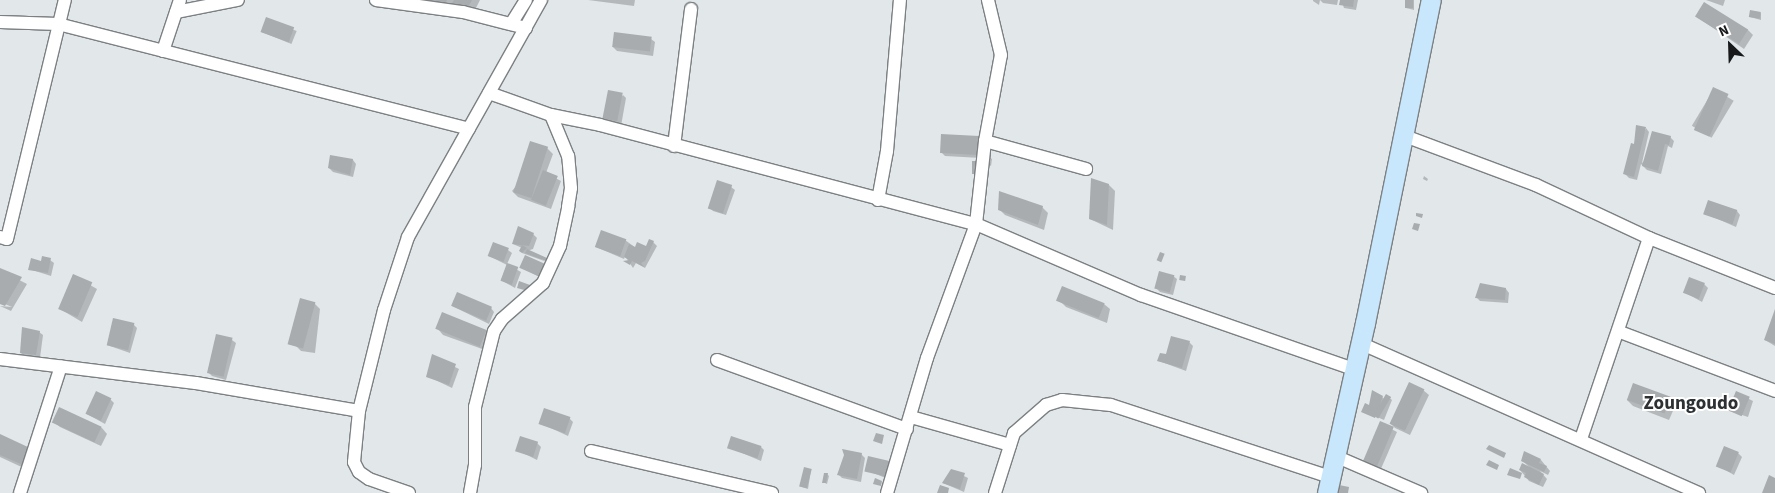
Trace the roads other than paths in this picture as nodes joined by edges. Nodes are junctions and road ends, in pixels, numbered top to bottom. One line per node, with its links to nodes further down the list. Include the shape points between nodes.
1 (65, 0): 12 (street)
2 (238, 0): 9 (street)
3 (376, 0): 13 (street, via 456,11)
4 (526, 0): 13 (street)
5 (541, 0): 14 (street)
6 (900, 0): 23 (street, via 886,151)
7 (988, 0): 20 (street, via 1001,55)
8 (1431, 0): 19 (main road)
9 (178, 6): 15 (street)
10 (691, 9): 21 (street)
11 (0, 22): 12 (street)
12 (58, 24): 15 (street); 25 (street, via 7,239)
13 (511, 24): 14 (street)
14 (526, 28): 16 (street)
15 (163, 51): 18 (street)
16 (489, 93): 17 (street); 18 (street)
17 (552, 115): 21 (street); 46 (street, via 568,156 571,188 560,246 543,283 502,319 494,331 475,407 475,466)
18 (469, 129): 35 (street, via 398,258)
19 (1402, 135): 26 (street, via 1536,185); 29 (main road)
20 (985, 141): 22 (street); 24 (street)
21 (674, 146): 23 (street)
22 (1086, 169)
23 (878, 200): 24 (street)
24 (976, 224): 33 (street, via 1141,295); 36 (street, via 928,358)
25 (0, 237)
26 (1649, 238): 27 (street); 28 (street)
27 (1775, 288)
28 (1620, 332): 34 (street); 38 (street)
29 (1360, 343): 33 (main road); 38 (street)
30 (0, 359): 32 (street)
31 (717, 360): 37 (street)
32 (61, 366): 35 (street, via 196,383); 44 (street)
33 (1354, 369): 41 (main road)
34 (1775, 391)
35 (359, 411): 43 (street, via 354,462 359,472)
36 (911, 417): 37 (street); 39 (street)
37 (907, 430): 48 (street)
38 (1581, 439): 51 (street)
39 (1010, 445): 42 (street, via 1022,422 1046,404 1082,400 1155,418); 49 (street)
40 (591, 451): 47 (street)
41 (1334, 456): 42 (main road); 50 (street)
42 (1328, 485)
43 (378, 488): 45 (street)
44 (20, 493)
45 (409, 493)
46 (470, 493)
47 (772, 493)
48 (887, 493)
49 (995, 493)
50 (1421, 493)
51 (1698, 493)

